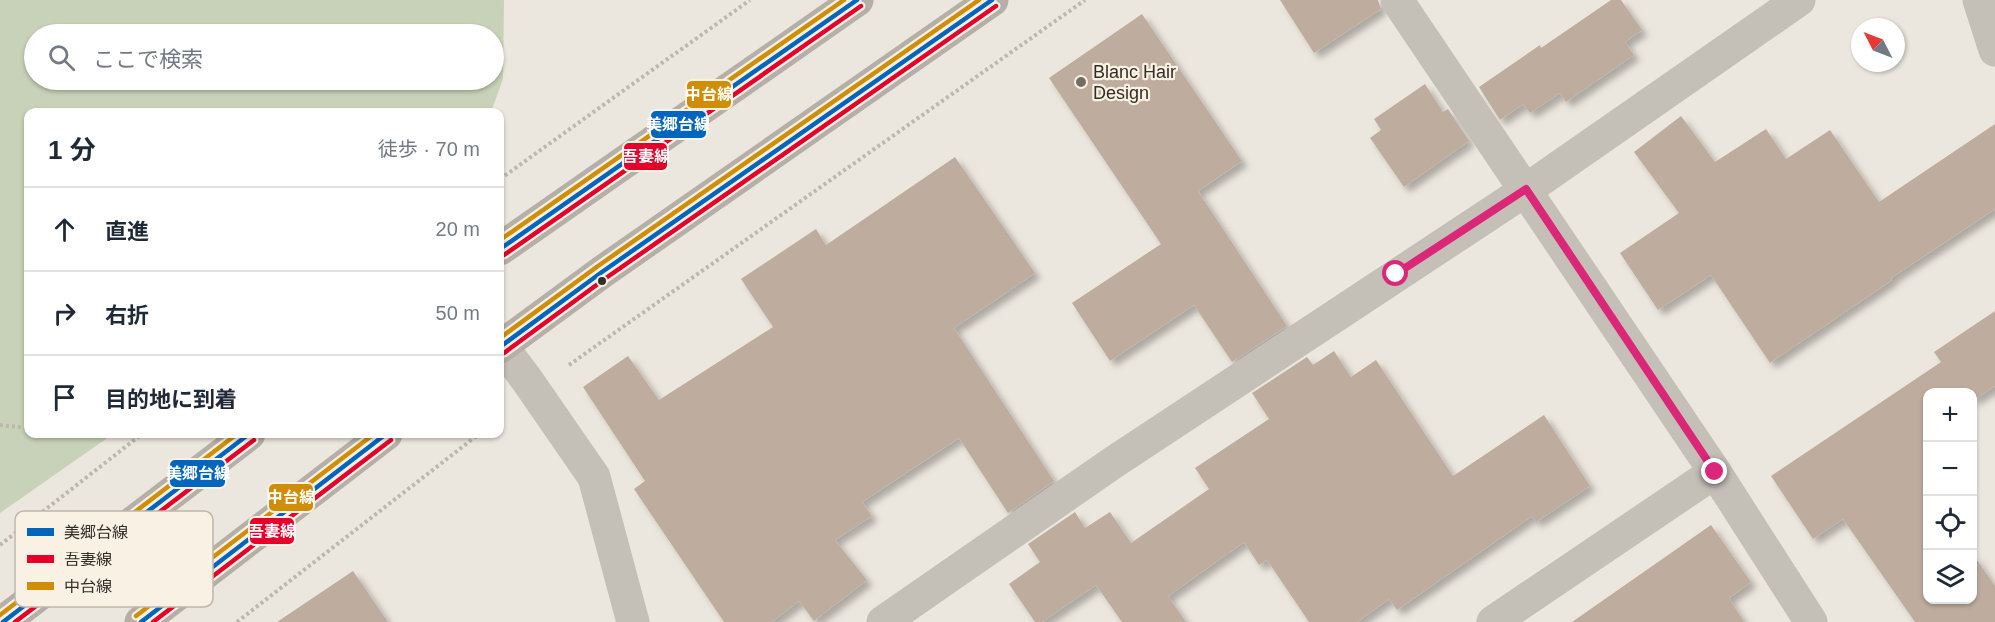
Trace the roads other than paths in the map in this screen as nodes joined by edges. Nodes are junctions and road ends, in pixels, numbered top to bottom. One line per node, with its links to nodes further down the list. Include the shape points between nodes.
1 (857, 0): 8 (street)
2 (992, 0): 9 (street)
3 (1397, 0): 7 (street)
4 (1798, 0): 7 (street)
5 (1979, 0): 6 (street)
6 (1995, 50)
7 (1526, 189): 13 (street); 21 (street, via 1114,462)
8 (504, 246)
9 (504, 342)
10 (504, 350): 20 (street, via 594,477)
11 (244, 438): 14 (street)
12 (381, 438): 15 (street)
13 (1715, 472): 22 (street); 23 (street)
14 (148, 511)
15 (213, 566)
16 (23, 607): 18 (street)
17 (160, 607): 19 (street)
18 (3, 622)
19 (141, 622)
20 (633, 622)
21 (883, 622)
22 (1493, 622)
23 (1811, 622)

